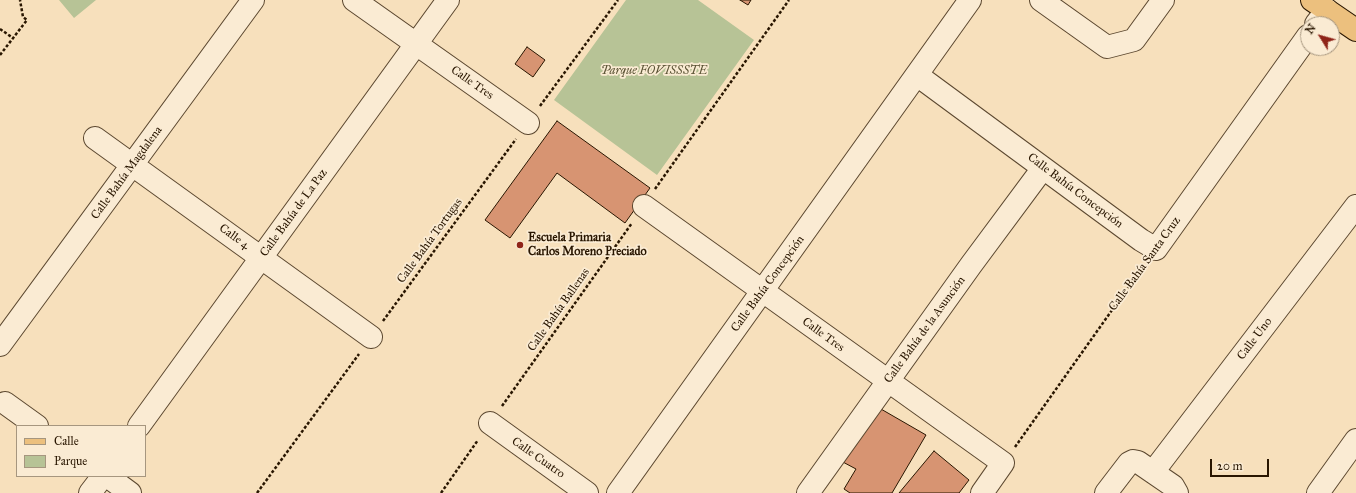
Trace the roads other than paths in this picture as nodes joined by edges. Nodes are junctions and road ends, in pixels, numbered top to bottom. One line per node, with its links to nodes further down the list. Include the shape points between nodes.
1 (253, 0): 14 (street, Calle Bahía Magdalena)
2 (354, 0): 9 (street, Calle Tres)
3 (448, 0): 9 (street, Calle Bahía de La Paz)
4 (970, 0): 11 (street, Calle Bahía Concepción)
5 (1041, 0): 6 (street, via 1107,47 1134,40)
6 (1163, 0)
7 (1319, 11): 8 (main road)
8 (1356, 30)
9 (416, 44): 12 (street, Calle Tres); 19 (street, Calle Bahía de La Paz)
10 (1300, 47): 18 (street, Calle Bahía Santa Cruz)
11 (917, 75): 15 (street, Calle Bahía Concepción); 20 (street, Calle Bahía Concepción)
12 (528, 123)
13 (95, 138): 14 (street, Calle 4)
14 (133, 164): 19 (street, Calle 4); 22 (street, Calle Bahía Magdalena)
15 (1043, 168): 18 (street, Calle Bahía Concepción); 23 (street, Calle Bahía de la Asunción)
16 (644, 206): 20 (street, Calle Tres)
17 (1356, 206): 29 (street, Calle Uno)
18 (1156, 249)
19 (262, 257): 21 (street, Calle 4); 27 (street, Calle Bahía de La Paz)
20 (763, 291): 23 (street, Calle Tres); 35 (street, Calle Bahía Concepción)
21 (371, 337)
22 (0, 345)
23 (888, 381): 36 (street, Calle Bahía de la Asunción); 37 (street, Calle Tres, via 1003,463)
24 (5, 403): 26 (street)
25 (490, 424): 34 (street, Calle Cuatro)
26 (36, 425)
27 (140, 425)
28 (1356, 440): 40 (street)
29 (1154, 472): 38 (street, via 1138,462 1129,463); 39 (street)
30 (102, 477): 32 (street)
31 (108, 477): 33 (street)
32 (90, 493)
33 (130, 493)
34 (587, 493)
35 (618, 493)
36 (808, 493)
37 (982, 493)
38 (1106, 493)
39 (1177, 493)
40 (1318, 493)

